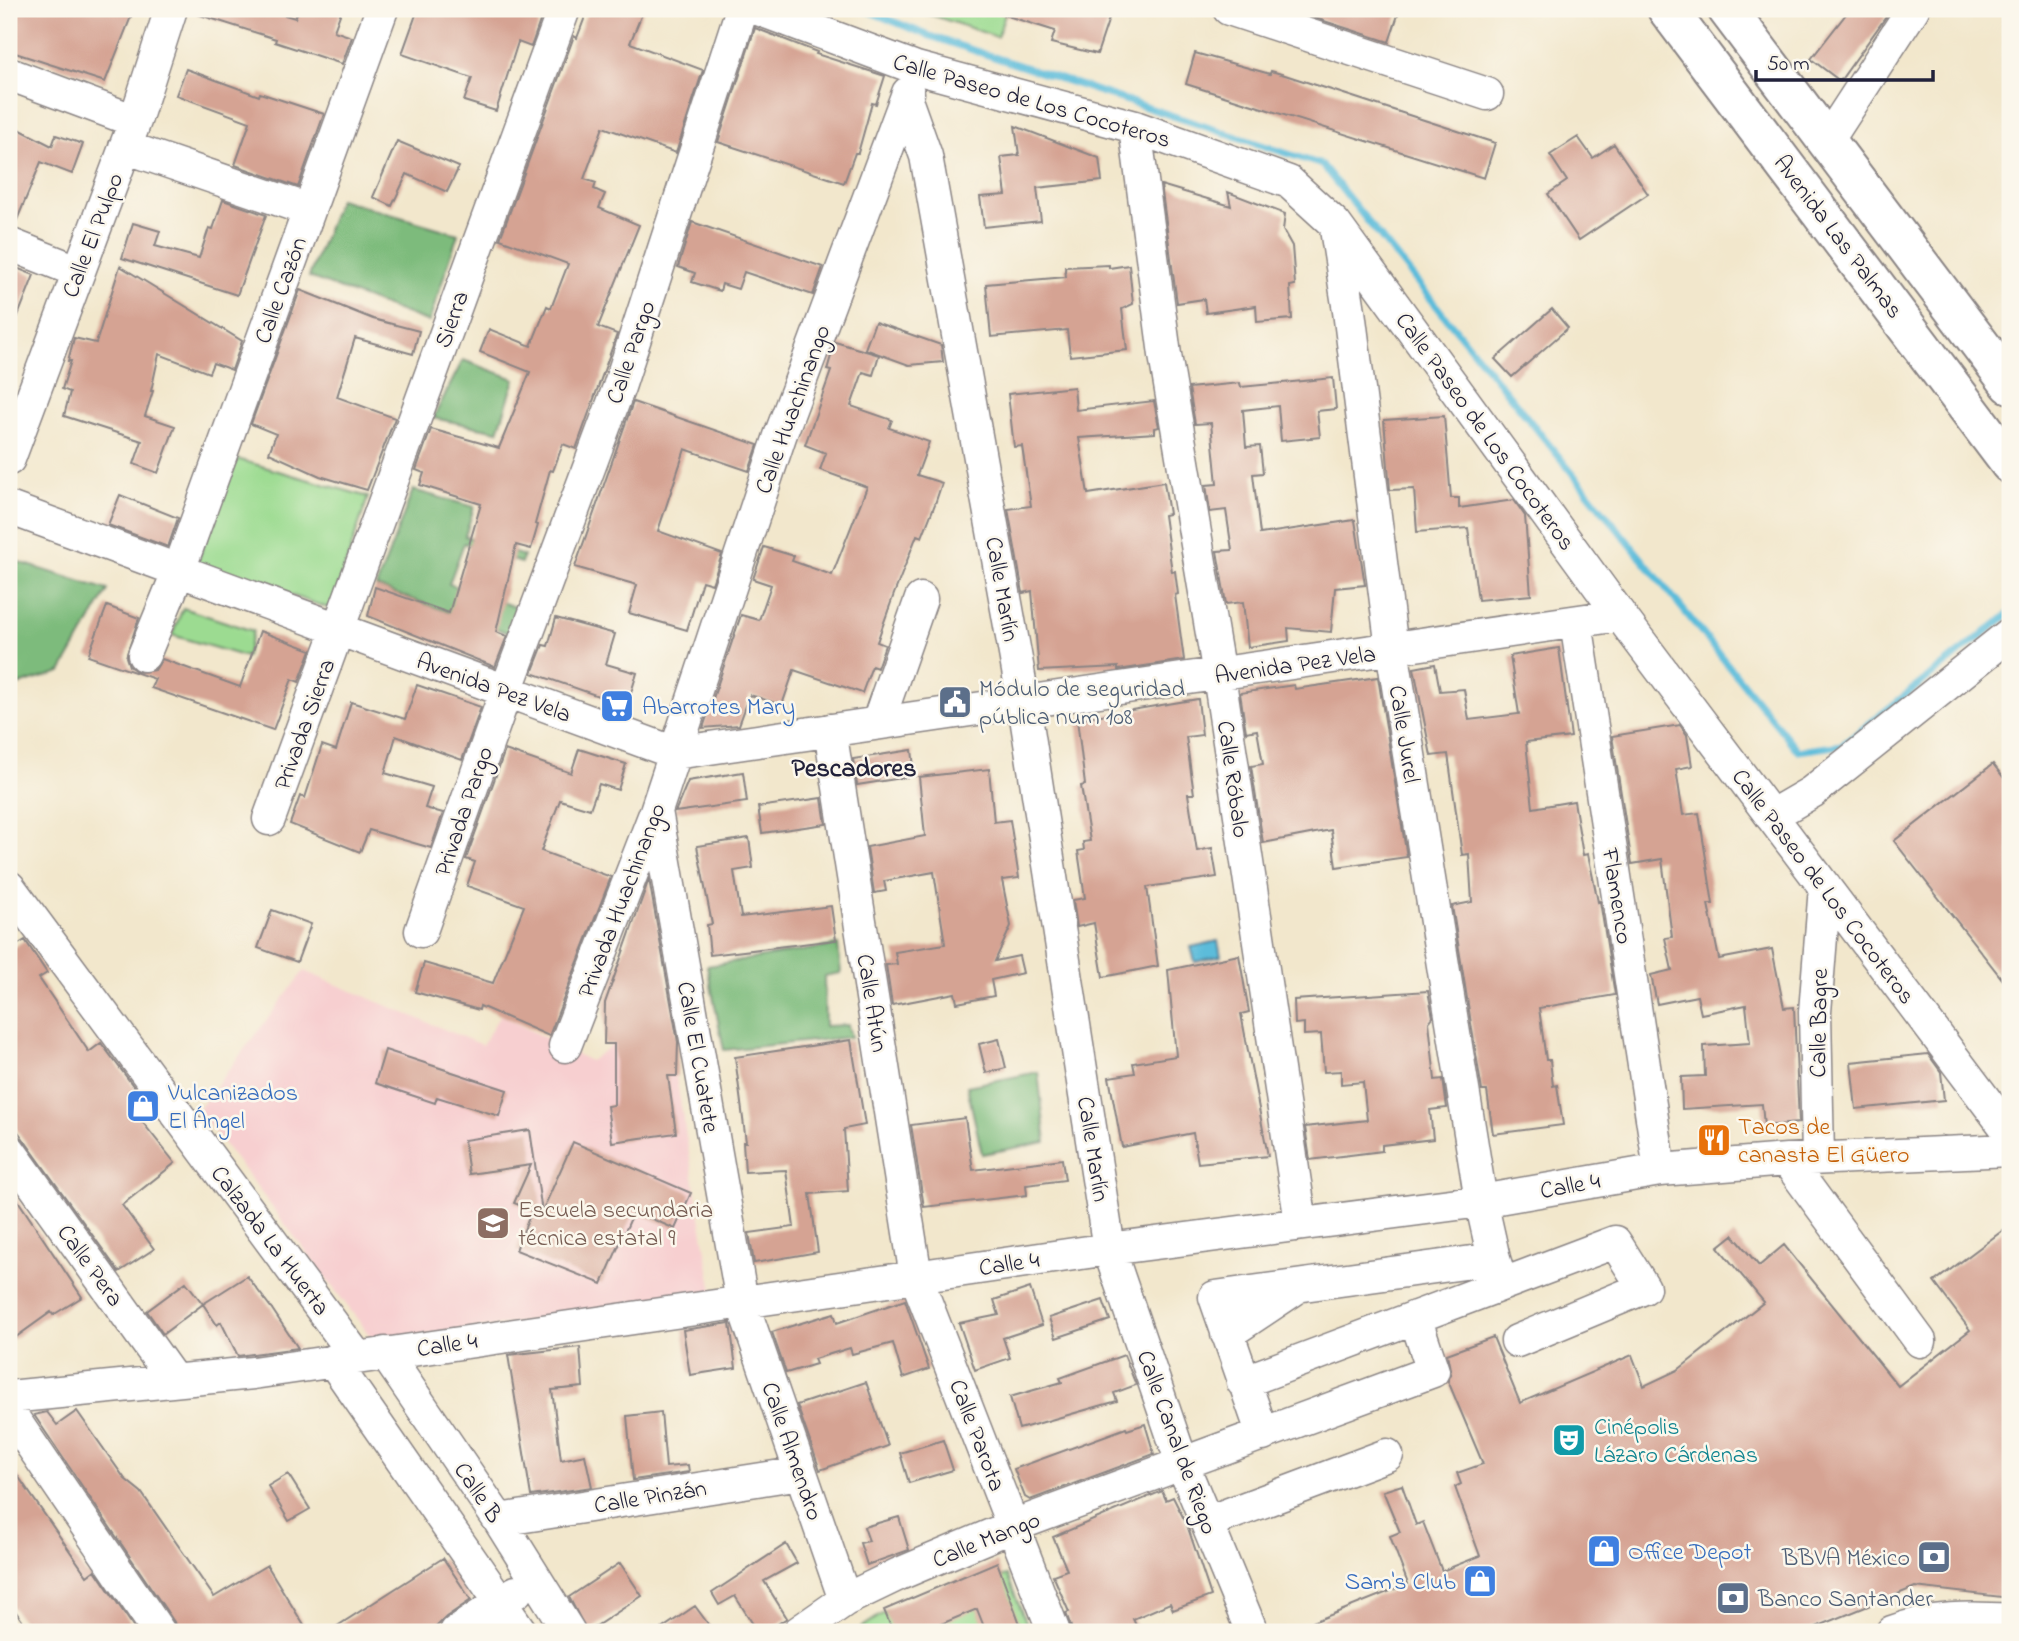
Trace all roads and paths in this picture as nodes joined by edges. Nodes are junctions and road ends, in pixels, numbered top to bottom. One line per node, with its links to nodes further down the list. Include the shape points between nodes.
1 (171, 9): 15 (street, Calle El Pulpo)
2 (382, 9): 17 (street, Calle Cazón)
3 (564, 9): 30 (street, Sierra)
4 (742, 9): 35 (street, Calle Pargo, via 619,387)
5 (758, 9): 10 (street, Calle Paseo de Los Cocoteros)
6 (1229, 9): 12 (street)
7 (1667, 9): 24 (main road, Avenida Las Palmas)
8 (1727, 9): 16 (main road, Avenida Las Palmas)
9 (1913, 9): 16 (street)
10 (916, 68): 13 (street, Calle Huachinango); 14 (street, Calle Paseo de Los Cocoteros)
11 (9, 74): 15 (street)
12 (1487, 94)
13 (906, 100): 36 (street, Calle Marlín, via 926,156); 39 (street, Calle Huachinango, via 780,436)
14 (1135, 127): 18 (street, Calle Paseo de Los Cocoteros, via 1289,182); 34 (street, Calle Róbalo, via 1165,355)
15 (130, 134): 17 (street); 20 (street, Calle El Pulpo)
16 (1827, 141): 21 (main road, Avenida Las Palmas)
17 (309, 210): 26 (street, Calle Cazón)
18 (1335, 224): 28 (street, Calle Paseo de Los Cocoteros); 32 (street, Calle Jurel)
19 (9, 244): 20 (street)
20 (77, 271): 22 (street, Calle El Pulpo)
21 (2010, 384)
22 (20, 398): 23 (street, Calle El Pulpo)
23 (9, 459)
24 (2010, 464)
25 (9, 508): 26 (street, Avenida Pez Vela)
26 (179, 570): 30 (street, Avenida Pez Vela); 33 (street, Calle Cazón)
27 (921, 599): 37 (street)
28 (1620, 615): 29 (street, Avenida Pez Vela); 41 (street, Calle Paseo de Los Cocoteros)
29 (1576, 622): 32 (street, Avenida Pez Vela); 51 (street, Flamenco)
30 (338, 629): 35 (street, Avenida Pez Vela); 42 (street, Privada Sierra)
31 (2010, 634): 41 (street, via 1812,792)
32 (1392, 649): 34 (street, Avenida Pez Vela); 52 (street, Calle Jurel)
33 (144, 655)
34 (1219, 675): 36 (street, Avenida Pez Vela); 53 (street, Calle Róbalo)
35 (506, 691): 39 (street, Avenida Pez Vela); 45 (street, Privada Pargo)
36 (1024, 704): 37 (street, Avenida Pez Vela); 54 (street, Calle Marlín)
37 (878, 722): 38 (street, Avenida Pez Vela)
38 (830, 730): 39 (street, Avenida Pez Vela); 56 (street, Calle Atún)
39 (675, 753): 40 (street, Privada Huachinango)
40 (656, 811): 46 (street, Privada Huachinango); 57 (street, Calle El Cuatete)
41 (1771, 816): 44 (street, Calle Paseo de Los Cocoteros)
42 (269, 819)
43 (9, 887): 61 (street, Calzada La Huerta)
44 (1825, 887): 47 (street, Calle Paseo de Los Cocoteros); 50 (street, Calle Bagre)
45 (421, 931)
46 (565, 1046)
47 (2010, 1133)
48 (9, 1150): 62 (street, Calle Pera)
49 (2010, 1150): 50 (street, Calle 4)
50 (1802, 1159): 51 (street, Calle 4); 60 (street)
51 (1660, 1170): 52 (street, Calle 4)
52 (1481, 1200): 53 (street, Calle 4); 55 (street, Calle Jurel)
53 (1301, 1223): 54 (street, Calle 4)
54 (1110, 1249): 56 (street, Calle 4); 68 (street, Calle Canal de Riego)
55 (1498, 1271): 58 (street); 59 (street, via 1615,1241 1644,1288); 63 (street, via 1215,1297)
56 (916, 1277): 57 (street, Calle 4); 72 (street, Calle Parota)
57 (742, 1302): 61 (street, Calle 4); 69 (street, Calle Almendro)
58 (1415, 1317): 63 (street); 66 (street, Calle Mango, via 1433,1371)
59 (1517, 1341)
60 (1920, 1341)
61 (359, 1357): 62 (street, Calle 4); 70 (street, Calle B); 75 (street, Calzada La Huerta)
62 (173, 1379): 64 (street, Calle 4)
63 (1243, 1382): 66 (street)
64 (9, 1397)
65 (9, 1412): 77 (street)
66 (1263, 1435): 68 (street, Calle Mango)
67 (1387, 1455): 71 (street)
68 (1182, 1463): 71 (street, Calle Canal de Riego); 72 (street, Calle Mango)
69 (801, 1473): 70 (street, Calle Pinzán); 74 (street, Calle Almendro)
70 (499, 1520): 73 (street, Calle B)
71 (1208, 1522): 83 (street, Calle Canal de Riego)
72 (1013, 1526): 74 (street, Calle Mango); 82 (street, Calle Parota)
73 (534, 1579): 75 (street); 80 (street, Calle B)
74 (845, 1600): 81 (street, Calle Mango)
75 (501, 1603): 78 (street); 79 (street, Calzada La Huerta)
76 (1999, 1624): 84 (street, via 1951,1617)
77 (159, 1632)
78 (456, 1632)
79 (521, 1632)
80 (569, 1632)
81 (799, 1632)
82 (1054, 1632)
83 (1252, 1632)
84 (1892, 1632)

